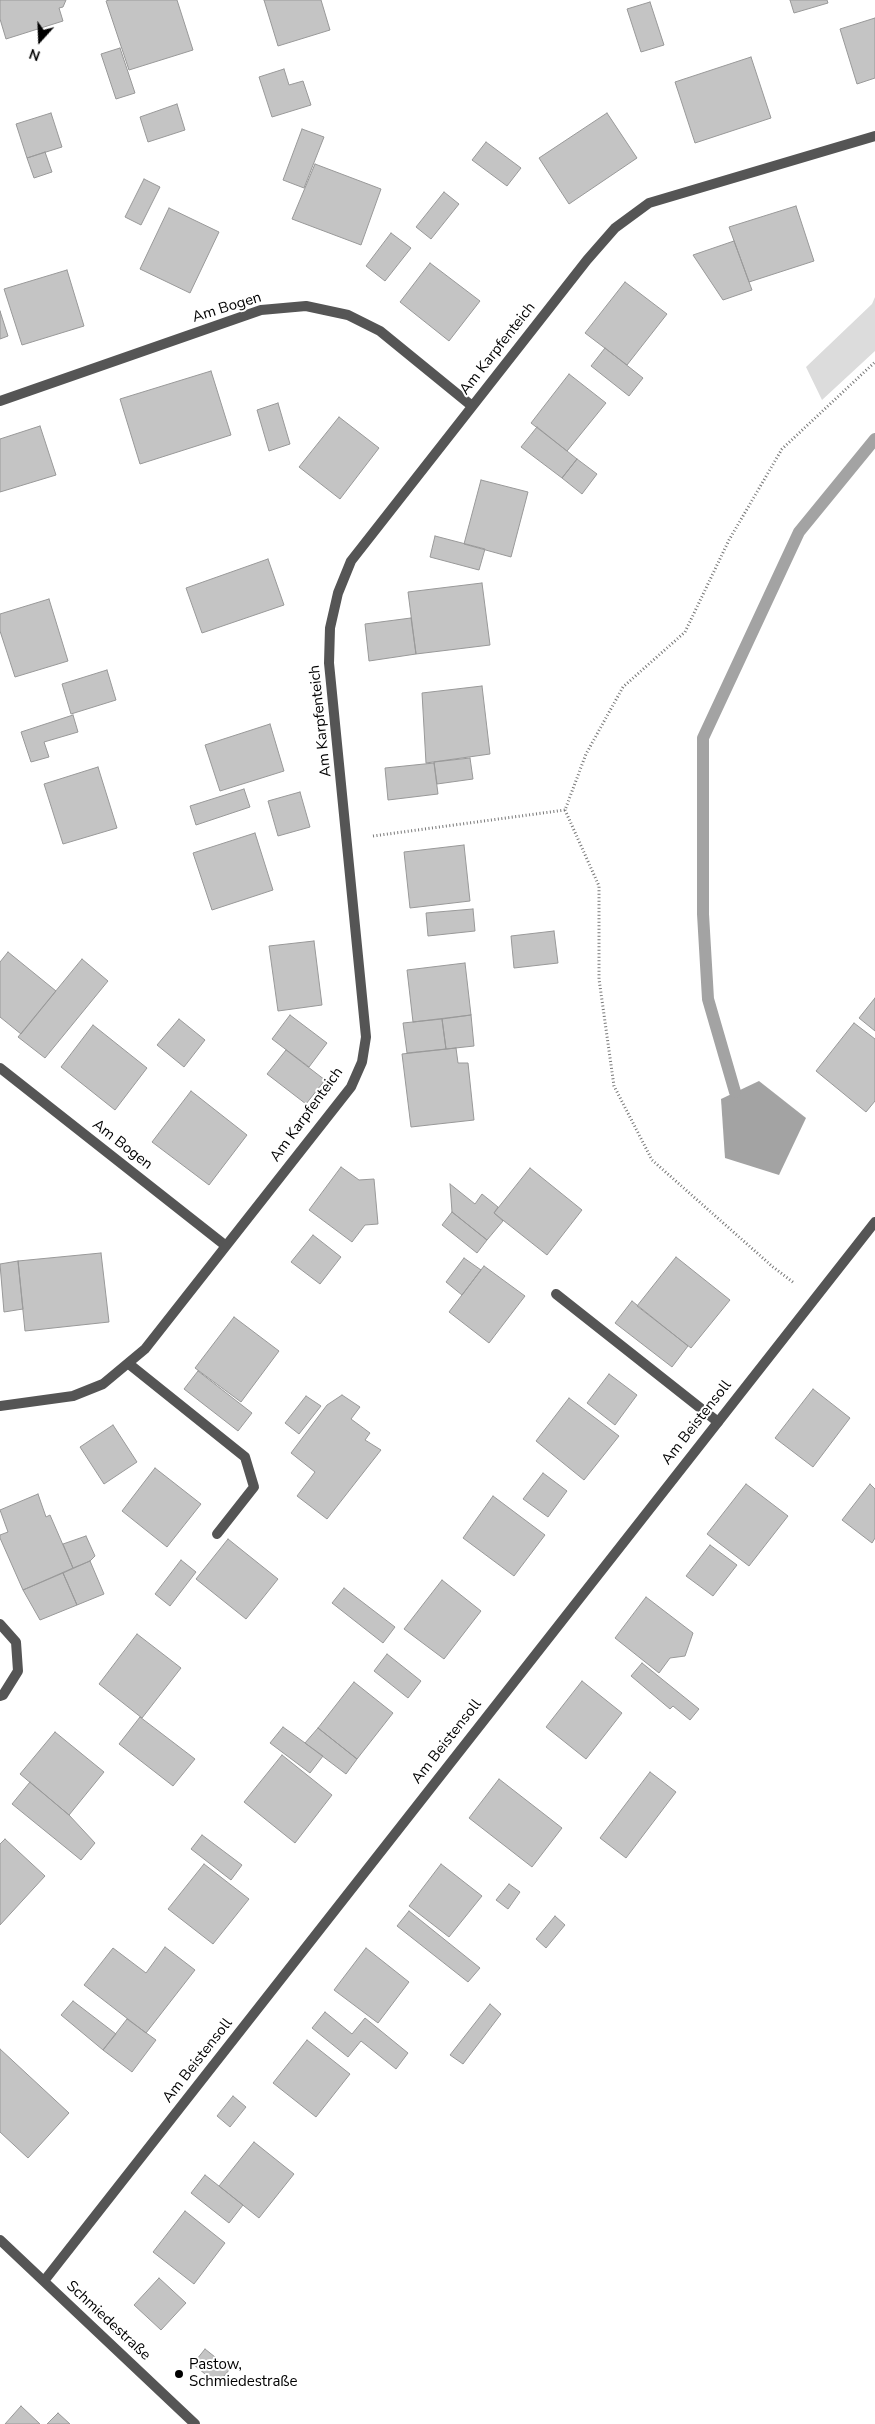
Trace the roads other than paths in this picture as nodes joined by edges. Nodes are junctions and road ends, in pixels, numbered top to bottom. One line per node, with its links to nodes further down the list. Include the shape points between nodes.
1 (875, 136): 3 (street, Am Karpfenteich, via 649,203 615,228)
2 (0, 401): 3 (street, Am Bogen, via 261,310 306,306 348,315 380,331)
3 (472, 406): 6 (street, Am Karpfenteich, via 352,561 338,593 330,628 329,663 366,1037 362,1062 351,1087)
4 (0, 1068): 6 (street, Am Bogen)
5 (875, 1222): 10 (street, Am Beistensoll)
6 (226, 1246): 8 (street, Am Karpfenteich, via 145,1349)
7 (556, 1294): 10 (street)
8 (129, 1364): 9 (street, Am Karpfenteich, via 103,1384 73,1396); 11 (street, via 244,1458 254,1487)
9 (0, 1406)
10 (718, 1422): 15 (street, Am Beistensoll)
11 (216, 1534)
12 (0, 1624): 13 (street, via 16,1642 18,1671)
13 (0, 1696)
14 (0, 2240): 15 (street, Schmiedestraße)
15 (44, 2281): 16 (street, Schmiedestraße)
16 (195, 2424)

